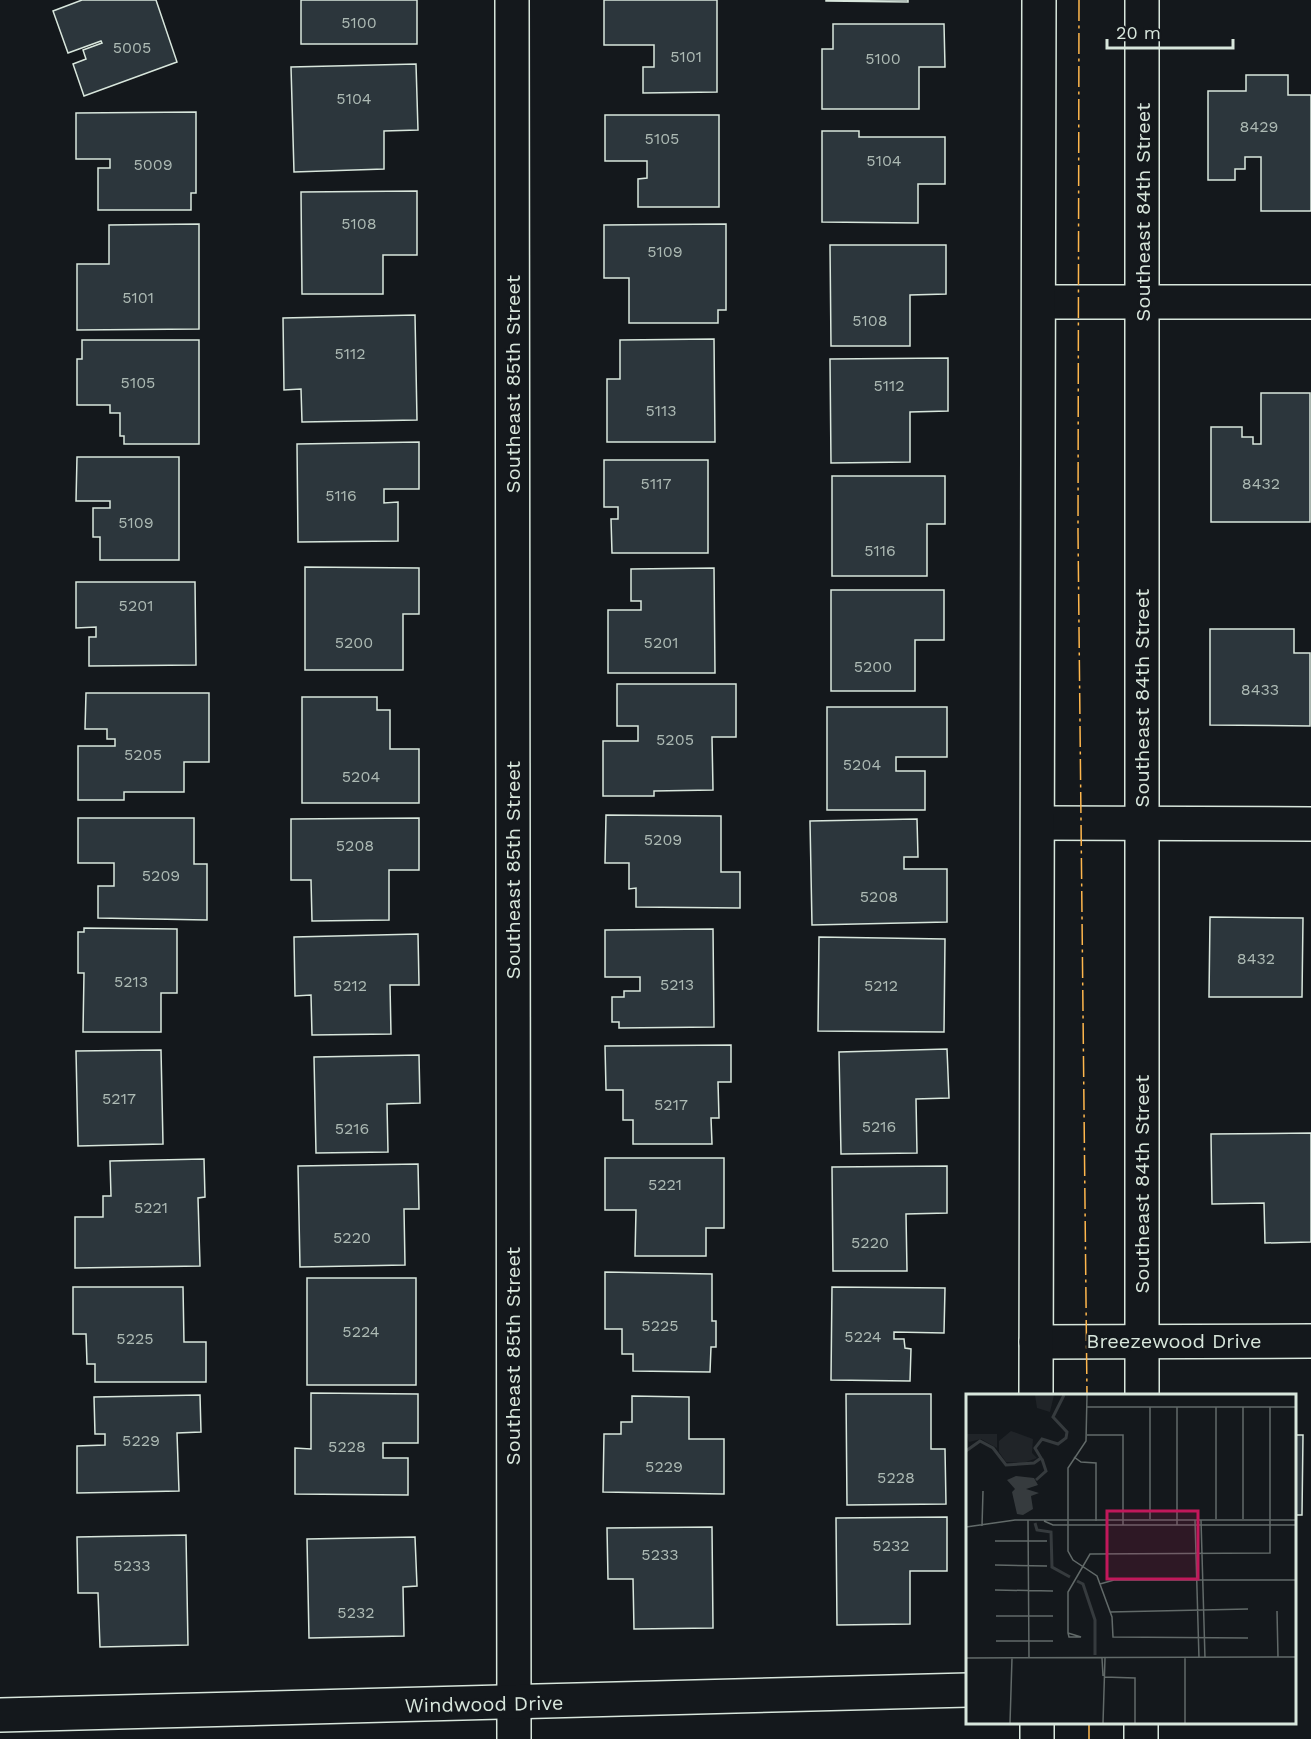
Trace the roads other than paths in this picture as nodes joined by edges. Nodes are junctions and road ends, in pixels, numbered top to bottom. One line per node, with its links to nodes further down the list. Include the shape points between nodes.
1 (513, 0): 16 (street, Southeast 85th Street)
2 (1039, 0): 5 (street)
3 (1142, 0): 4 (street, Southeast 84th Street)
4 (1143, 301): 5 (street); 6 (street); 8 (street, Southeast 84th Street)
5 (1039, 302): 7 (street)
6 (1311, 302)
7 (1038, 823): 8 (street); 12 (street)
8 (1142, 824): 9 (street); 10 (street, Southeast 84th Street)
9 (1311, 824)
10 (1143, 1341): 11 (street, Breezewood Drive); 12 (street, Breezewood Drive); 14 (street, Southeast 84th Street)
11 (1311, 1341)
12 (1036, 1342): 13 (street)
13 (1036, 1394)
14 (1142, 1394)
15 (966, 1690): 16 (street, Windwood Drive)
16 (513, 1703): 17 (street, Windwood Drive); 18 (street, Southeast 85th Street)
17 (0, 1715)
18 (514, 1739)

